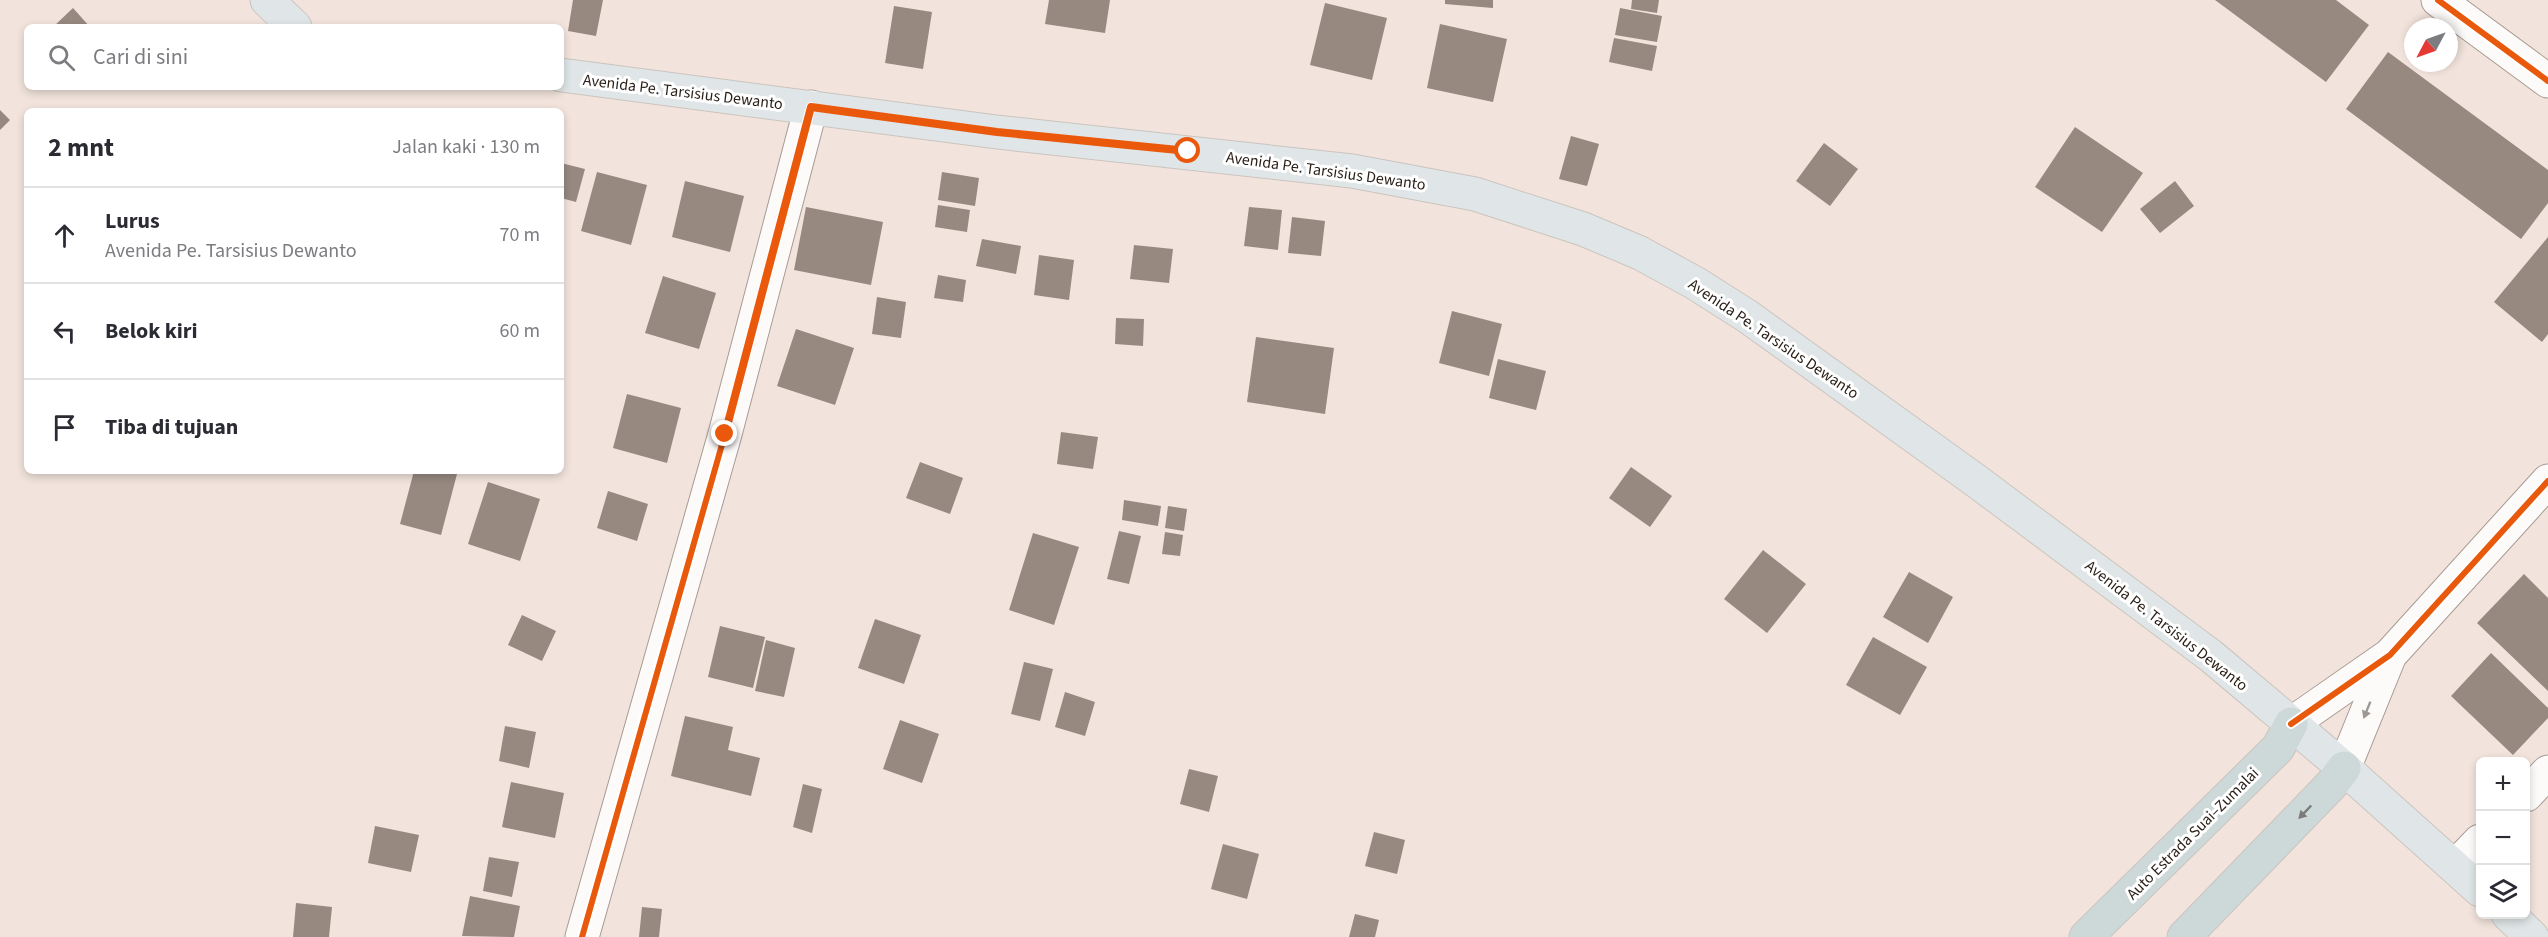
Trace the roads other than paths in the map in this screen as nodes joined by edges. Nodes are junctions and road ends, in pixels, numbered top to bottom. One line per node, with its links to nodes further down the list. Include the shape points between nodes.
1 (267, 0): 3 (main road)
2 (2438, 0): 5 (street)
3 (292, 24)
4 (564, 75): 6 (main road, Avenida Pe. Tarsisius Dewanto)
5 (2548, 81)
6 (811, 107): 9 (main road, Avenida Pe. Tarsisius Dewanto, via 1395,178 1476,194 1593,233 1695,283 1800,352 2156,614); 17 (street, via 725,434)
7 (2548, 481): 8 (street)
8 (2390, 655): 9 (street); 10 (street, one-way to 10)
9 (2290, 724): 10 (main road, Avenida Pe. Tarsisius Dewanto); 18 (highway, Auto Estrada Suai–Zumalai, via 2278,748)
10 (2344, 768): 14 (main road, Avenida Pe. Tarsisius Dewanto); 19 (highway, one-way to 19)
11 (2548, 771): 12 (street)
12 (2530, 791)
13 (2476, 846): 14 (street)
14 (2456, 867): 15 (main road, Avenida Pe. Tarsisius Dewanto)
15 (2476, 885)
16 (2512, 919): 20 (main road)
17 (582, 937)
18 (2086, 937)
19 (2184, 937)
20 (2532, 937)

